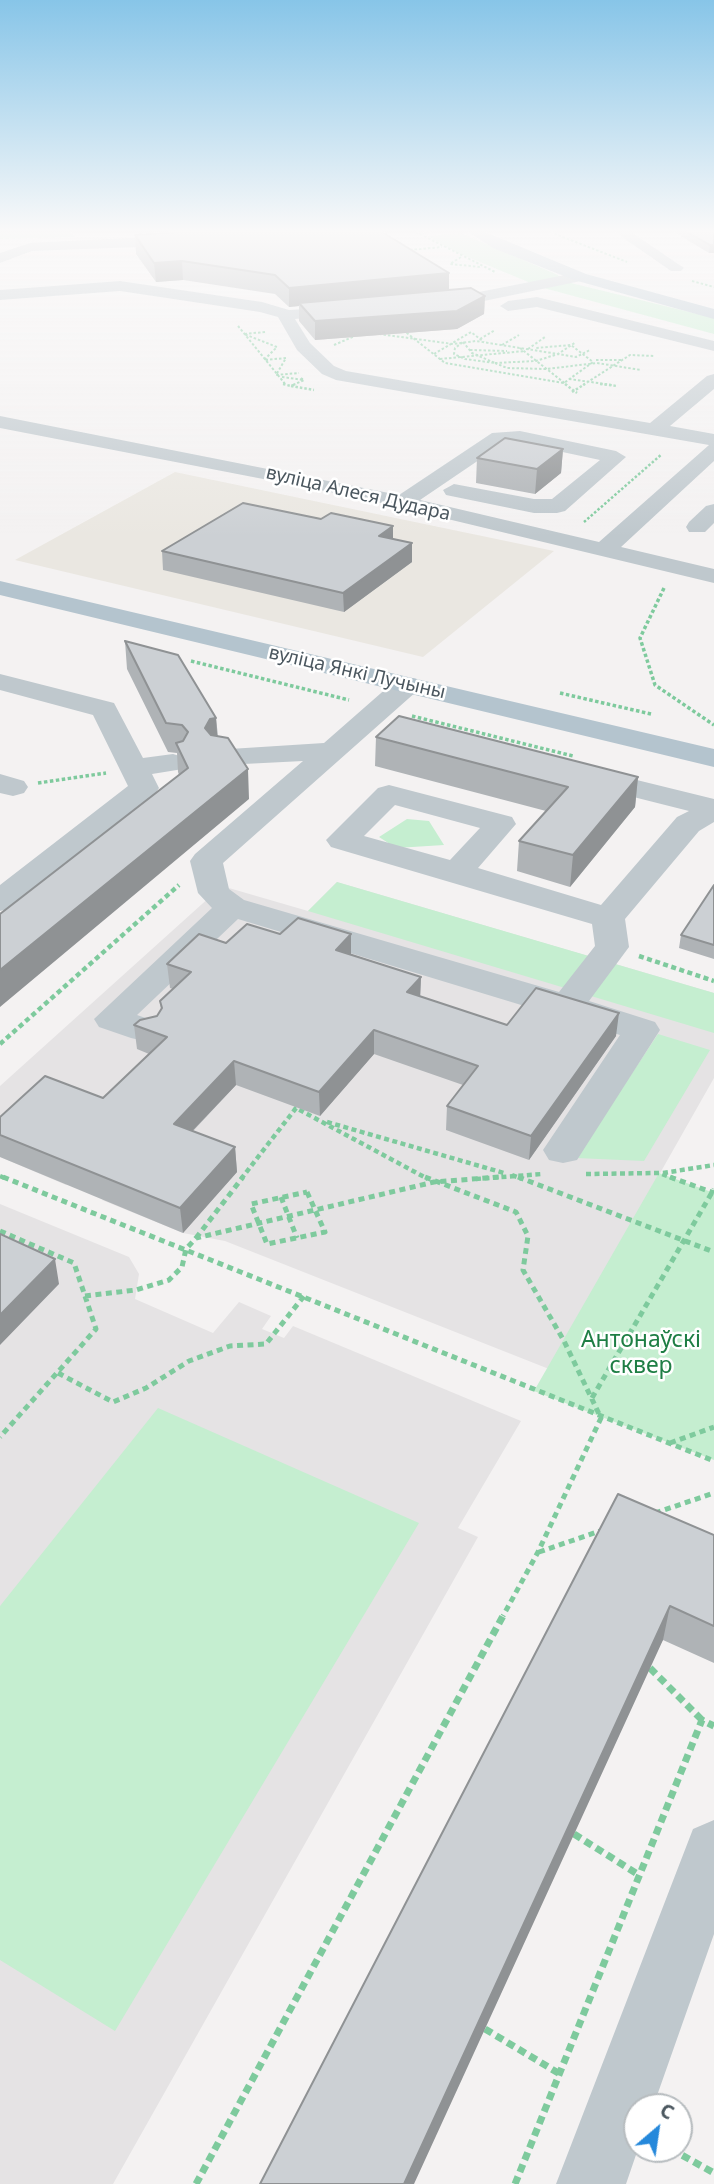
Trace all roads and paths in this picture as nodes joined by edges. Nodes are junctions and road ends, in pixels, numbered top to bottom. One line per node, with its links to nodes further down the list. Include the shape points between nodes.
1 (244, 334): 21 (path); 39 (path)
2 (267, 334): 21 (path)
3 (295, 334): 22 (street)
4 (380, 334): 12 (path)
5 (408, 334): 12 (path)
6 (468, 334): 18 (path)
7 (473, 334): 13 (path)
8 (488, 334): 13 (path)
9 (659, 334): 23 (street)
10 (519, 335): 19 (path)
11 (545, 337): 25 (path)
12 (415, 339): 18 (path); 31 (path)
13 (480, 339): 16 (path)
14 (330, 342): 22 (street)
15 (463, 342): 16 (path); 18 (path); 26 (path); 35 (path, via 455,348)
16 (485, 342): 19 (path)
17 (576, 342): 20 (path)
18 (453, 344): 31 (path)
19 (503, 345): 24 (path); 25 (path)
20 (571, 345): 25 (path); 30 (path); 32 (path)
21 (277, 346): 36 (path); 39 (path)
22 (303, 346): 54 (street, via 328,370 342,376)
23 (714, 346)
24 (491, 349): 26 (path); 29 (path)
25 (527, 349): 27 (path)
26 (469, 350): 33 (path)
27 (537, 350): 29 (path); 32 (path)
28 (590, 350): 30 (path)
29 (514, 352): 33 (path); 40 (path, via 517,358)
30 (580, 352): 32 (path, via 576,357); 41 (path)
31 (434, 354): 37 (path)
32 (558, 354): 40 (path, via 536,361)
33 (478, 355): 35 (path); 40 (path)
34 (655, 356): 38 (path)
35 (458, 357): 37 (path); 40 (path)
36 (286, 358): 39 (path); 47 (path)
37 (440, 359): 48 (path, via 564,383)
38 (623, 359): 41 (path); 42 (path)
39 (264, 360): 47 (path)
40 (495, 362): 41 (path, via 507,368 536,369)
41 (590, 363): 42 (path); 48 (path)
42 (614, 365): 44 (path); 50 (path)
43 (305, 368): 46 (path, via 295,369)
44 (641, 370)
45 (308, 372): 46 (path)
46 (298, 373): 47 (path); 47 (path, via 304,380 291,386)
47 (276, 375)
48 (569, 379): 50 (path)
49 (714, 380): 54 (street)
50 (588, 382): 51 (path); 52 (path)
51 (617, 386)
52 (565, 397)
53 (0, 422): 59 (street, вуліца Алеся Дудара)
54 (653, 431): 55 (street)
55 (683, 435): 56 (street); 61 (path)
56 (714, 440)
57 (714, 450): 63 (street)
58 (427, 485): 58 (street, via 499,437 520,437 616,457 557,506 534,506); 59 (street)
59 (402, 502): 63 (street, вуліца Алеся Дудара)
60 (714, 511): 62 (street)
61 (580, 526)
62 (697, 527)
63 (603, 551): 64 (street, вуліца Алеся Дудара)
64 (714, 576)
65 (664, 587): 69 (path, via 640,638 655,685)
66 (0, 588): 68 (main road, вуліца Янкі Лучыны)
67 (0, 682): 74 (street, via 104,709)
68 (407, 685): 70 (street, via 378,725); 72 (main road, вуліца Янкі Лучыны)
69 (714, 725)
70 (331, 751): 71 (street); 78 (street)
71 (224, 756)
72 (714, 758)
73 (173, 763): 74 (street)
74 (134, 768): 76 (path); 80 (street, via 144,788)
75 (566, 771): 77 (street)
76 (7, 785)
77 (714, 808): 82 (street, via 688,824)
78 (206, 861): 81 (street, via 214,893); 86 (path)
79 (457, 872): 82 (street)
80 (0, 901)
81 (232, 907): 84 (street); 85 (street, via 112,1019)
82 (610, 933): 83 (path); 84 (street)
83 (714, 981)
84 (567, 1006): 89 (street, via 642,1030)
85 (144, 1030)
86 (0, 1044)
87 (317, 1119): 91 (path); 93 (path); 100 (path, via 296,1108)
88 (714, 1165): 90 (path)
89 (563, 1166): 90 (path); 91 (path)
90 (659, 1173): 94 (path)
91 (509, 1174): 93 (path); 102 (path)
92 (0, 1176): 103 (path)
93 (434, 1182): 96 (path); 108 (path, via 516,1212 528,1236 523,1270)
94 (713, 1192): 102 (path)
95 (281, 1197): 96 (path, via 307,1192); 97 (path); 98 (path, via 251,1204)
96 (315, 1209): 97 (path); 101 (path, via 325,1232)
97 (288, 1216): 98 (path); 101 (path)
98 (260, 1224): 100 (path); 101 (path, via 267,1244)
99 (0, 1231): 105 (path, via 74,1263)
100 (196, 1238): 103 (path)
101 (297, 1238)
102 (684, 1241): 104 (path); 108 (path)
103 (186, 1250): 105 (path, via 183,1267 169,1280 136,1290); 106 (path)
104 (714, 1252)
105 (85, 1296): 107 (path, via 96,1329)
106 (304, 1296): 107 (path, via 266,1344 230,1346 189,1361 113,1402); 109 (path)
107 (58, 1373): 111 (path)
108 (592, 1399): 109 (path)
109 (601, 1418): 112 (path); 117 (path)
110 (714, 1427): 112 (path)
111 (0, 1437)
112 (669, 1444): 113 (path)
113 (714, 1461)
114 (714, 1493): 115 (path)
115 (650, 1514)
116 (614, 1527): 117 (path)
117 (538, 1552): 128 (path)
118 (650, 1668): 119 (path)
119 (702, 1720): 120 (path); 123 (path)
120 (714, 1726)
121 (574, 1834): 123 (path)
122 (714, 1850): 130 (street)
123 (639, 1875): 125 (path)
124 (485, 2029): 125 (path)
125 (559, 2074): 129 (path)
126 (693, 2161): 127 (path)
127 (714, 2173)
128 (196, 2184)
129 (515, 2184)
130 (591, 2184)

